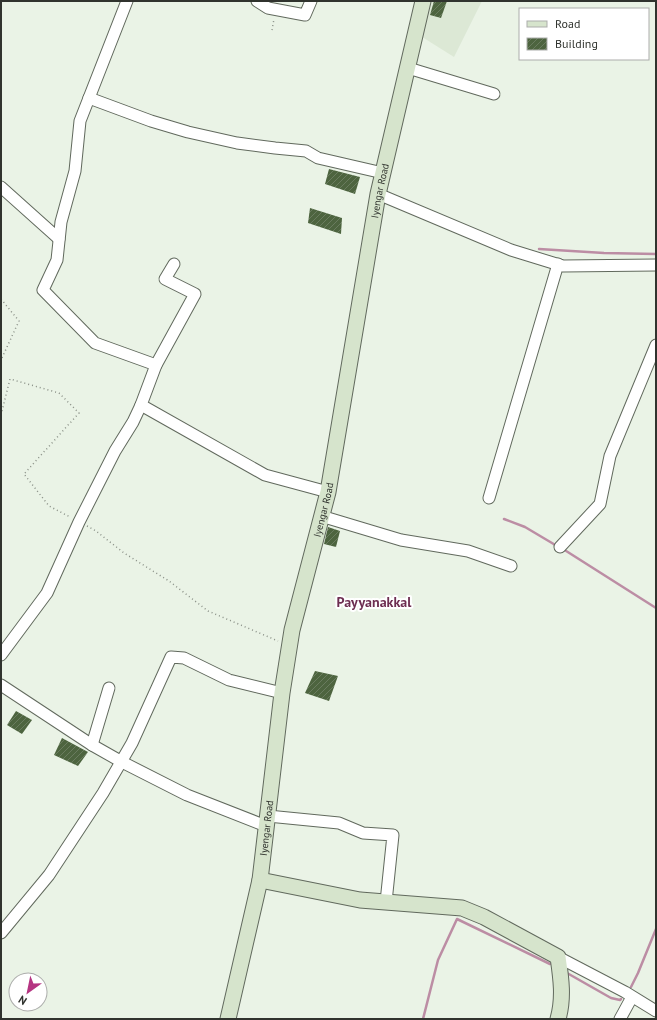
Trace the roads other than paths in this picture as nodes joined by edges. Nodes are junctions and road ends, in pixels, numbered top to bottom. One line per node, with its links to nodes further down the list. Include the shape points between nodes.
1 (127, 1): 7 (street)
2 (257, 1): 3 (street, via 268,8 305,15)
3 (311, 1)
4 (423, 1): 5 (main road, Iyengar Road)
5 (408, 68): 6 (street); 8 (main road, Iyengar Road)
6 (494, 94)
7 (89, 98): 8 (street, via 188,132 236,143 306,151 318,158); 11 (street, via 80,121 75,171)
8 (383, 173): 10 (main road, Iyengar Road)
9 (1, 188): 11 (street)
10 (378, 194): 13 (street, via 510,250); 18 (main road, Iyengar Road)
11 (59, 239): 16 (street, via 57,260 43,290 95,343)
12 (174, 264): 16 (street, via 165,279 195,294)
13 (558, 264): 14 (street); 19 (street)
14 (656, 265)
15 (656, 345): 21 (street, via 610,456 600,504)
16 (156, 365): 17 (street)
17 (141, 405): 18 (street, via 265,475); 23 (street, via 79,522 47,593)
18 (328, 492): 20 (main road, Iyengar Road)
19 (489, 498)
20 (321, 516): 22 (street, via 401,540 468,551); 26 (main road, Iyengar Road, via 292,630)
21 (560, 547)
22 (511, 566)
23 (1, 655)
24 (1, 685): 27 (street)
25 (109, 688): 27 (street)
26 (282, 693): 28 (street, via 229,680 184,658 171,657); 29 (main road, Iyengar Road)
27 (92, 745): 28 (street)
28 (122, 762): 29 (street, via 187,795); 32 (street, via 50,875)
29 (267, 821): 30 (main road, Iyengar Road); 31 (street, via 339,823 363,833 393,835)
30 (260, 880): 31 (main road, via 360,900); 36 (main road, Iyengar Road)
31 (386, 902): 33 (main road, via 462,908)
32 (1, 933)
33 (558, 957): 34 (street); 37 (main road, via 562,985)
34 (632, 996): 35 (street); 38 (street)
35 (656, 1011)
36 (228, 1019)
37 (558, 1019)
38 (620, 1019)

